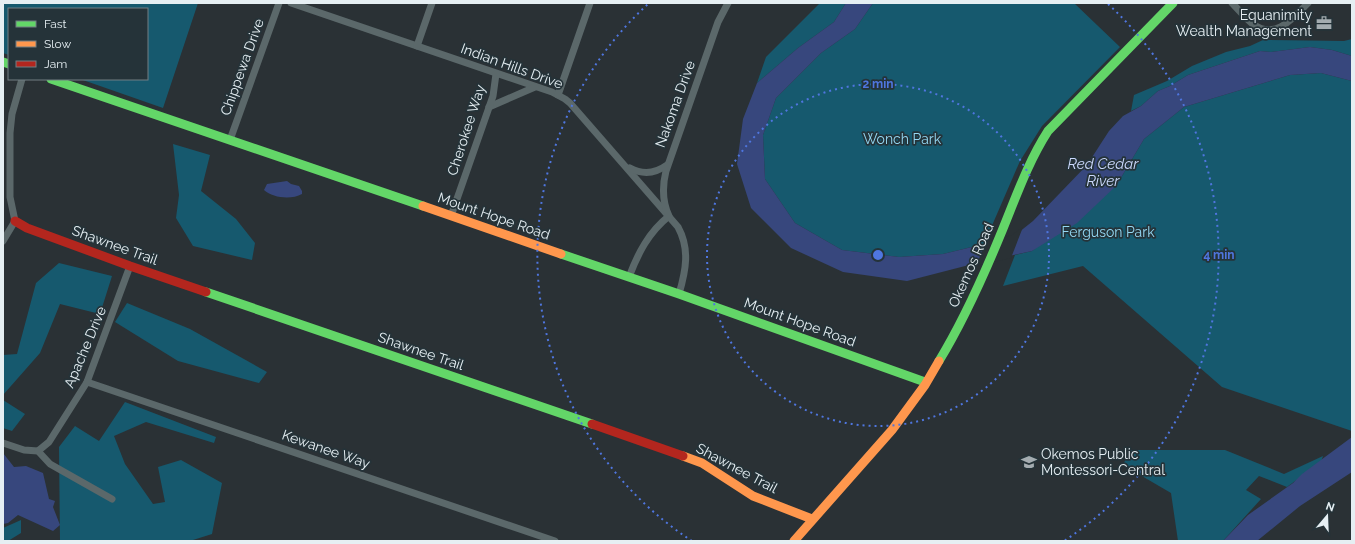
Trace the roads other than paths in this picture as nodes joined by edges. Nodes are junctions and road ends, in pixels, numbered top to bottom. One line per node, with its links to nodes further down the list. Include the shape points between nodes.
1 (279, 3): 16 (street, Chippewa Drive)
2 (291, 3): 9 (street, Indian Hills Drive)
3 (432, 3): 9 (street)
4 (590, 3): 14 (street)
5 (728, 3): 17 (street, Nakoma Drive, via 718,22)
6 (1172, 3): 27 (street, Okemos Road, via 1048,131 1027,170 971,302)
7 (1232, 3): 8 (street, via 1254,25 1271,30 1287,23)
8 (1308, 3)
9 (417, 46): 10 (street, Indian Hills Drive)
10 (496, 74): 13 (street, Indian Hills Drive); 15 (street, Cherokee Way)
11 (22, 80): 21 (street, via 12,114 10,133 10,197)
12 (54, 80): 16 (street, Mount Hope Road)
13 (535, 87): 14 (street, Indian Hills Drive); 15 (street)
14 (558, 95): 18 (street, Indian Hills Drive, via 570,103)
15 (489, 107): 19 (street, Cherokee Way)
16 (230, 140): 19 (street, Mount Hope Road)
17 (667, 165): 18 (street, via 644,173); 20 (street, Nakoma Drive, via 663,194)
18 (628, 167): 20 (street, Indian Hills Drive)
19 (451, 216): 24 (street, Mount Hope Road)
20 (669, 216): 24 (street, via 648,238); 25 (street, Indian Hills Drive, via 681,232 686,253 686,269)
21 (15, 221): 22 (street); 23 (street, Shawnee Trail, via 27,228)
22 (3, 242)
23 (130, 266): 26 (street, Apache Drive); 31 (street, Shawnee Trail, via 687,457 702,463 753,496)
24 (629, 277): 25 (street, Mount Hope Road)
25 (679, 294): 27 (street, Mount Hope Road)
26 (87, 382): 29 (street, Apache Drive, via 49,442); 32 (street, Kewanee Way)
27 (926, 382): 31 (street, Okemos Road, via 879,445)
28 (3, 443): 29 (street, via 24,450)
29 (38, 451): 30 (street, via 50,464)
30 (112, 499)
31 (812, 519): 33 (street, Okemos Road)
32 (555, 541)
33 (794, 541)

